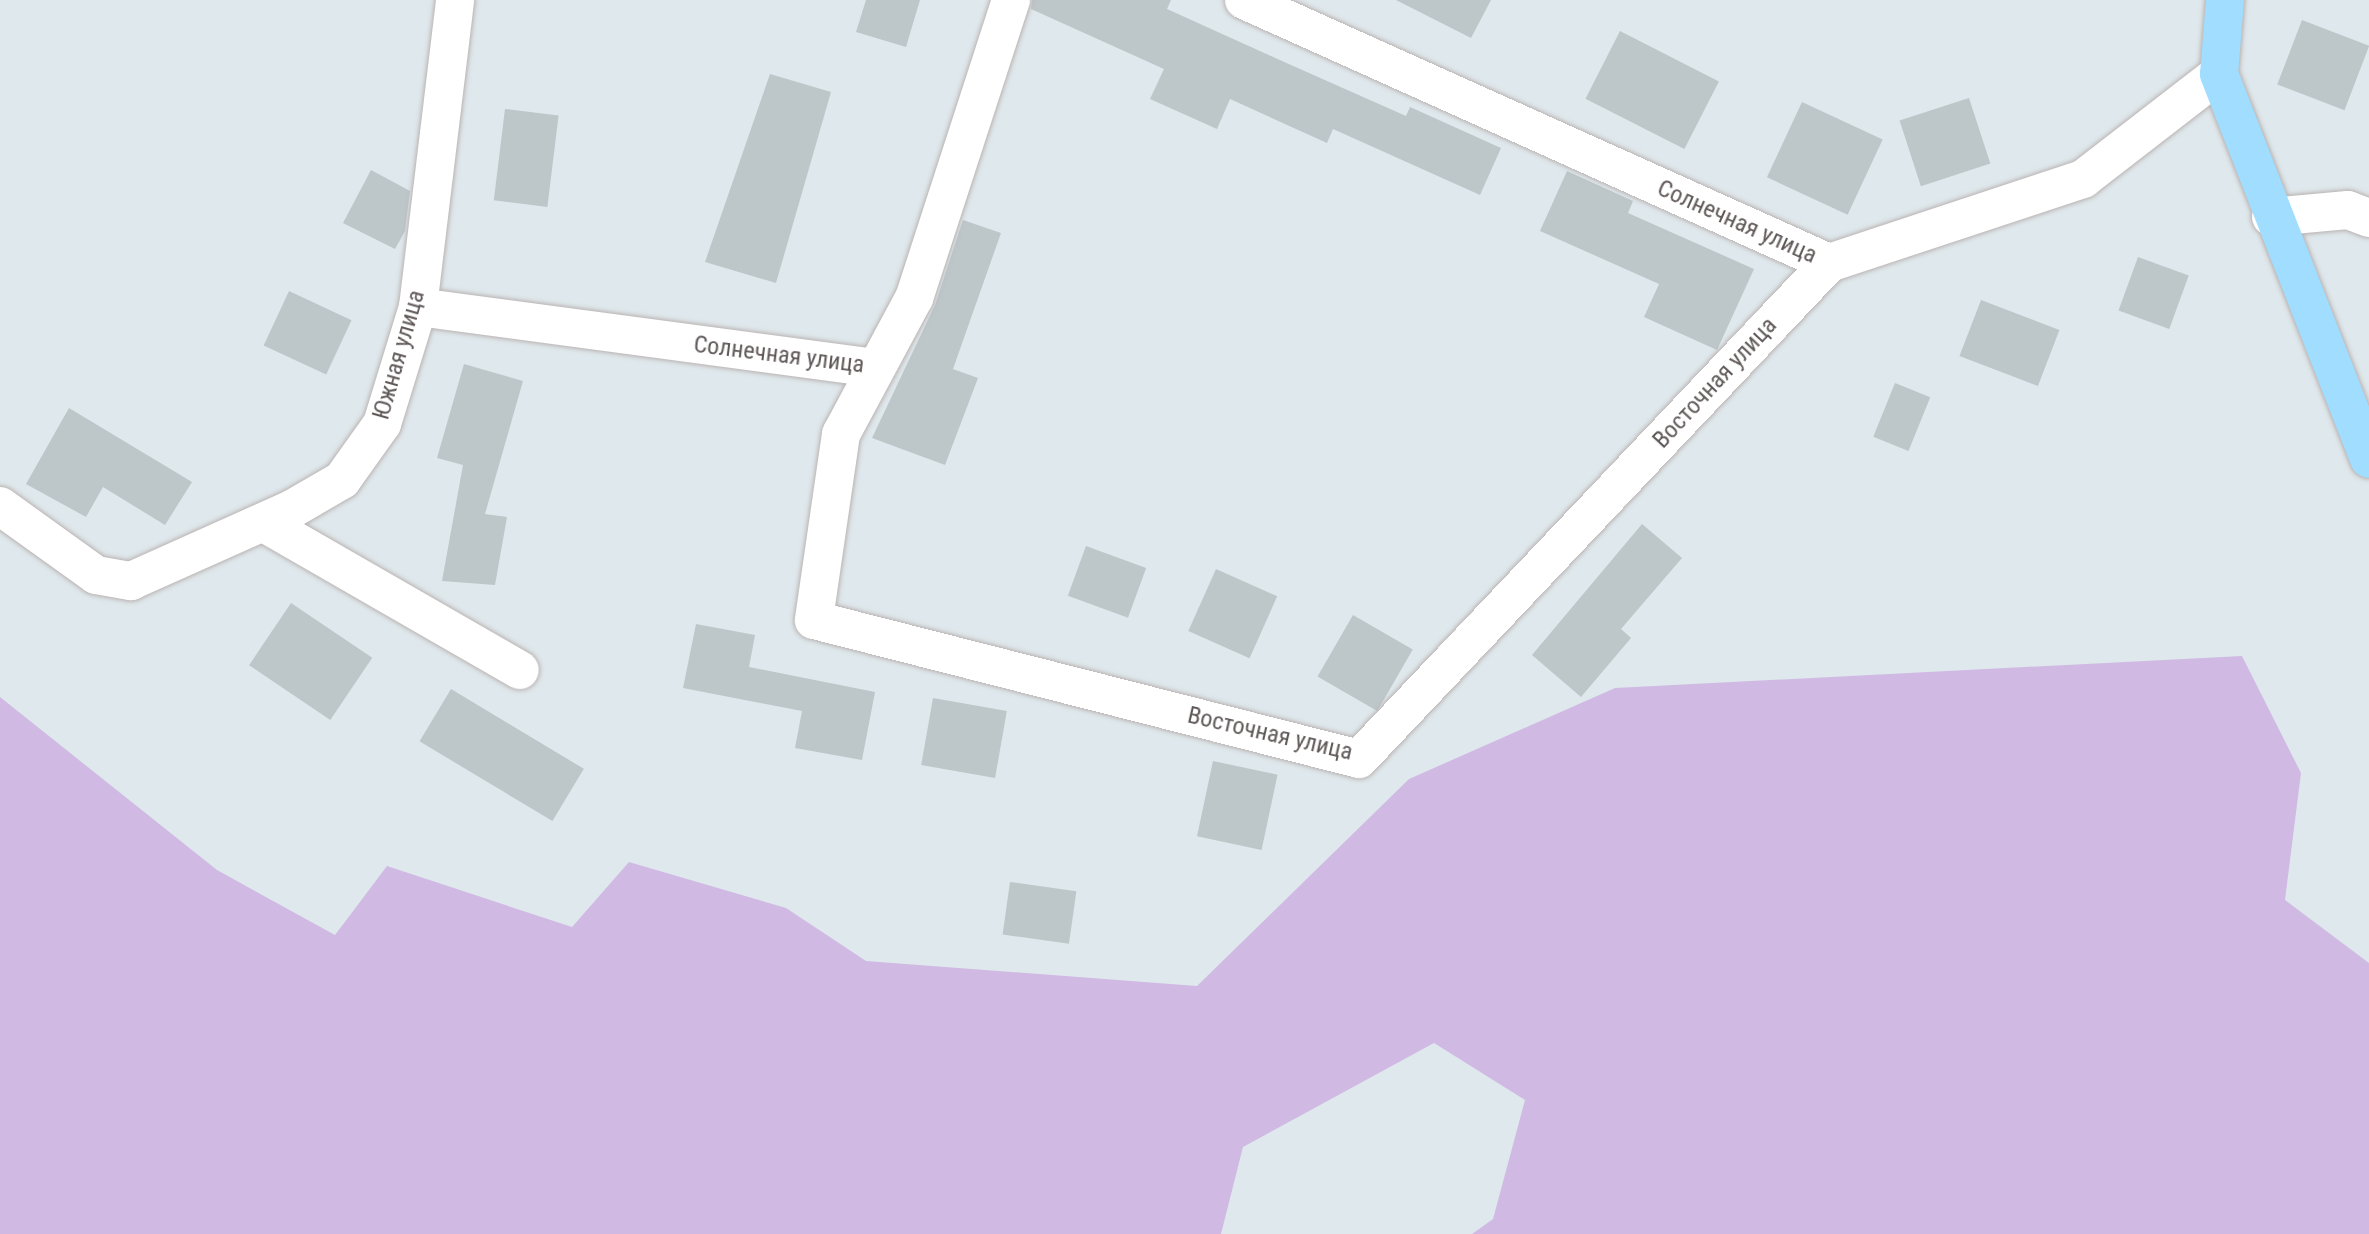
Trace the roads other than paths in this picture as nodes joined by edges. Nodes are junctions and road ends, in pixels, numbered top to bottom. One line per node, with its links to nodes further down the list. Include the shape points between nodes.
1 (456, 0): 9 (street, Южная улица)
2 (1011, 0): 10 (street, Солнечная улица, via 914,298)
3 (1244, 0): 8 (street, Солнечная улица)
4 (2225, 0): 5 (main road)
5 (2219, 74): 6 (main road); 8 (street, Солнечная улица, via 2083,179)
6 (2270, 217): 7 (street, via 2348,210); 11 (main road)
7 (2369, 218)
8 (1829, 263): 10 (street, Восточная улица, via 1359,759 814,620 841,434)
9 (418, 307): 10 (street, Солнечная улица); 13 (street, Южная улица, via 382,424 342,480)
10 (876, 368)
11 (2369, 459)
12 (0, 506): 13 (street, Южная улица, via 96,575 131,581)
13 (264, 523): 14 (street)
14 (520, 670)

